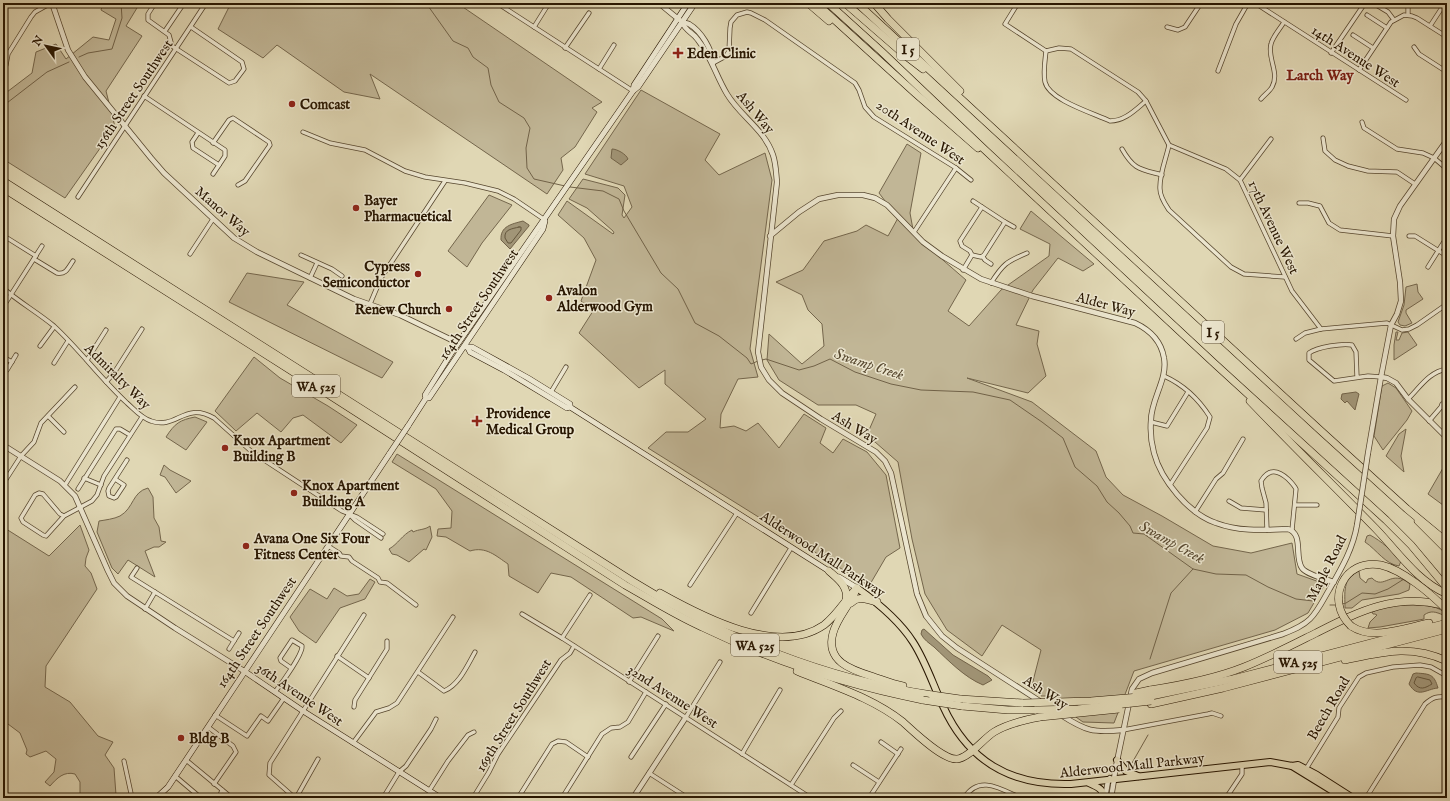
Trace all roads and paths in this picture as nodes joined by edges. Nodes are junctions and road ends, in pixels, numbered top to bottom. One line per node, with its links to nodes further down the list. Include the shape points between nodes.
1 (51, 3): 48 (street, via 35,12); 63 (street, Manor Way, via 75,62)
2 (155, 3): 36 (street, via 148,17 150,22)
3 (184, 3): 36 (street)
4 (206, 3): 32 (street, 156th Street Southwest)
5 (549, 3): 33 (street)
6 (659, 3): 28 (street, Ash Way)
7 (688, 3): 28 (main road, 164th Street Southwest)
8 (695, 3): 28 (main road, 164th Street Southwest)
9 (808, 3): 55 (highway)
10 (816, 3): 55 (highway)
11 (828, 3): 44 (highway, I 5)
12 (835, 3): 44 (highway)
13 (845, 3): 58 (highway, via 906,56)
14 (857, 3): 58 (highway, I 5)
15 (874, 3): 73 (highway)
16 (1018, 3): 45 (street, via 1005,24)
17 (1201, 3): 34 (street, via 1185,27 1178,30)
18 (1248, 3): 53 (street, via 1236,24)
19 (1255, 3): 30 (street, 14th Avenue West)
20 (1365, 3): 47 (street)
21 (1410, 3): 27 (street)
22 (1446, 3): 31 (street)
23 (500, 4): 33 (street)
24 (1378, 6): 29 (street, via 1388,12)
25 (589, 13): 41 (street)
26 (1367, 15): 35 (street)
27 (1406, 15): 29 (street); 31 (street)
28 (680, 20): 49 (street, Ash Way, via 685,29 698,40); 56 (main road, 164th Street Southwest)
29 (1394, 20): 35 (street)
30 (1284, 22): 47 (street, 14th Avenue West); 59 (street, via 1271,42 1270,53 1275,78 1272,88)
31 (1430, 26): 38 (street)
32 (191, 27): 43 (street, 156th Street Southwest); 43 (street, via 242,62 244,69 234,82 229,83)
33 (534, 27): 41 (street)
34 (1168, 27)
35 (1387, 28): 42 (street)
36 (165, 31): 43 (street)
37 (1353, 34): 42 (street)
38 (1447, 38)
39 (614, 45): 50 (street)
40 (1414, 47): 54 (street, via 1419,54)
41 (565, 48): 50 (street)
42 (1374, 48): 52 (street)
43 (176, 49): 57 (street, 156th Street Southwest)
44 (881, 51): 71 (highway, I 5)
45 (1046, 51): 61 (street, via 1058,48 1071,49 1138,92); 61 (street, via 1045,83 1057,98 1110,121 1126,118)
46 (3, 52): 48 (street)
47 (1331, 53): 52 (street, 14th Avenue West)
48 (8, 54): 51 (street)
49 (712, 63): 76 (street, 20th Avenue West, via 726,56 729,51 730,28 734,18 742,13 751,13 855,82 865,107 874,117); 97 (street, Ash Way, via 728,95 763,136 773,155 777,182)
50 (599, 69): 56 (street)
51 (3, 70)
52 (1359, 70): 60 (street, 14th Avenue West)
53 (1218, 71)
54 (1447, 72)
55 (895, 76): 71 (highway, via 977,148)
56 (633, 91): 92 (main road, 164th Street Southwest)
57 (144, 96): 63 (street, 156th Street Southwest); 65 (street)
58 (958, 96): 73 (highway, I 5)
59 (1261, 99)
60 (1406, 100)
61 (1146, 101): 70 (street)
62 (1362, 122): 74 (street, via 1364,128 1397,149 1423,153)
63 (125, 126): 87 (street, 156th Street Southwest); 91 (street, Manor Way, via 164,173)
64 (303, 132): 83 (street, via 330,143 364,150 412,173)
65 (198, 133): 69 (street); 75 (street, via 192,142 194,148)
66 (1324, 138): 84 (street, via 1326,151 1335,160 1368,171 1397,172)
67 (1270, 139): 81 (street)
68 (1447, 140): 74 (street, Maple Road)
69 (213, 143): 75 (street, via 225,150 225,156); 85 (street, via 233,118 267,140 270,145 245,181)
70 (1170, 145): 79 (street); 81 (street, 17th Avenue West, via 1226,169)
71 (984, 149): 138 (highway, I 5)
72 (1122, 149): 79 (street, via 1129,162 1138,169)
73 (1019, 153): 175 (highway, I 5)
74 (1434, 158): 77 (street); 84 (street, Maple Road)
75 (219, 165): 78 (street)
76 (956, 168): 80 (street, 20th Avenue West); 95 (street)
77 (1447, 169)
78 (213, 174)
79 (1162, 175): 116 (street, via 1160,190 1169,210 1231,267 1244,274)
80 (972, 180)
81 (1240, 180): 116 (street, 17th Avenue West)
82 (3, 181): 188 (highway, WA 525)
83 (445, 181): 92 (street, via 465,182 498,192 514,199); 121 (street, via 381,278)
84 (1416, 184): 98 (street, Maple Road, via 1396,213)
85 (238, 185)
86 (3, 188): 214 (highway, WA 525, via 625,585 701,627)
87 (78, 197)
88 (973, 201): 90 (street)
89 (1299, 203): 98 (street, via 1320,206 1329,223 1340,230)
90 (982, 208): 93 (street); 106 (street, via 960,241)
91 (213, 219): 104 (street); 117 (street, Manor Way, via 245,245)
92 (545, 220): 132 (main road, 164th Street Southwest)
93 (1004, 222): 94 (street); 109 (street)
94 (1014, 227)
95 (914, 232): 97 (street, Alder Way, via 887,205 875,198 850,194 826,197 812,203); 114 (street, Alder Way, via 923,242)
96 (4, 236): 108 (street)
97 (770, 236): 245 (street, Ash Way, via 758,352 760,361 768,380 782,392 876,452 885,461 891,472 917,594 926,616 942,636 957,648 1067,719 1095,731)
98 (1393, 236): 124 (street, Maple Road, via 1401,300)
99 (1409, 236): 102 (street, via 1415,236)
100 (1447, 237): 102 (street)
101 (42, 246): 108 (street)
102 (1438, 251): 107 (street); 113 (street)
103 (1027, 253): 118 (street, via 1007,261)
104 (190, 254)
105 (301, 255): 111 (street)
106 (972, 255): 109 (street); 114 (street)
107 (1447, 256)
108 (35, 257): 110 (street, via 61,274 66,272); 120 (street)
109 (982, 257): 112 (street)
110 (73, 261)
111 (317, 263): 115 (street); 117 (street)
112 (991, 264)
113 (1428, 267)
114 (963, 270): 118 (street, Alder Way)
115 (342, 276)
116 (1285, 277): 126 (street, 17th Avenue West, via 1296,297)
117 (310, 278): 121 (street, Manor Way)
118 (991, 283): 142 (street, Alder Way, via 1135,323 1146,329 1162,349 1165,360)
119 (3, 288): 120 (street, Admiralty Way)
120 (11, 295): 123 (street); 125 (street, Admiralty Way)
121 (370, 304): 132 (street, Manor Way, via 400,315)
122 (1447, 304): 124 (street, via 1409,329 1402,330)
123 (3, 307)
124 (1391, 325): 126 (street, via 1388,323); 144 (street, Maple Road)
125 (54, 326): 130 (street, Admiralty Way); 131 (street)
126 (1321, 328): 129 (street)
127 (142, 329): 145 (street, via 114,374)
128 (106, 330): 135 (street)
129 (1296, 339)
130 (68, 341): 135 (street, Admiralty Way); 137 (street)
131 (40, 346)
132 (463, 346): 147 (main road, Alderwood Mall Parkway, via 472,347); 152 (main road, Alderwood Mall Parkway, via 567,408); 179 (main road, 164th Street Southwest, bridge, via 425,395 426,398)
133 (16, 355): 136 (street)
134 (3, 356): 136 (street)
135 (87, 360): 145 (street, Admiralty Way)
136 (12, 362): 141 (street)
137 (54, 363)
138 (1216, 364): 194 (highway, I 5, via 1386,520); 196 (highway, via 1416,572)
139 (566, 367): 147 (street)
140 (1447, 369): 150 (street, via 1432,373)
141 (7, 370)
142 (1164, 376): 148 (street, via 1178,382); 156 (street, Alder Way)
143 (1358, 377): 143 (street, via 1334,381 1309,360 1309,353 1323,347 1350,344 1356,352); 144 (street)
144 (1381, 377): 150 (street, via 1396,383); 191 (street, Maple Road, bridge, via 1357,524 1352,545)
145 (106, 382): 149 (street, Admiralty Way)
146 (75, 387): 153 (street)
147 (551, 392): 152 (main road, Alderwood Mall Parkway, via 570,404)
148 (1188, 392): 156 (street, via 1167,426); 169 (street, via 1202,404 1210,417 1207,428)
149 (120, 397): 154 (street, Admiralty Way); 167 (street)
150 (1408, 398): 155 (street)
151 (1442, 404): 155 (street)
152 (570, 407): 178 (main road, Alderwood Mall Parkway)
153 (48, 416): 157 (street); 162 (street, via 41,423 34,442)
154 (142, 417): 158 (street); 179 (street, Admiralty Way, via 161,423 188,413 203,412 214,418 252,452)
155 (1429, 421): 159 (street)
156 (1151, 422): 169 (street, Alder Way, via 1150,434 1154,453)
157 (64, 432)
158 (130, 435): 164 (street, via 116,429); 168 (street)
159 (1447, 438)
160 (1243, 439): 177 (street)
161 (3, 445): 162 (street, 36th Avenue West)
162 (21, 456): 166 (street); 167 (street, 36th Avenue West)
163 (127, 460): 165 (street)
164 (84, 478): 168 (street); 170 (street)
165 (115, 479): 165 (street, via 124,485 114,498 109,496 108,491)
166 (3, 484)
167 (65, 485): 174 (street, 36th Avenue West, via 75,496)
168 (101, 485): 174 (street, via 92,501)
169 (1170, 485): 177 (street, Alder Way)
170 (78, 489)
171 (1229, 501): 176 (street, via 1241,508)
172 (1295, 505): 173 (street); 176 (street, via 1296,489 1293,484 1280,472 1273,471 1263,478 1261,484); 182 (street)
173 (1317, 505)
174 (80, 507): 180 (street); 202 (street, 36th Avenue West, via 114,583 126,596)
175 (1407, 509): 184 (highway); 187 (highway, I 5)
176 (1266, 510): 181 (street)
177 (1195, 512): 181 (street, Alder Way, via 1233,528)
178 (737, 513): 186 (main road, Alderwood Mall Parkway); 192 (street)
179 (349, 514): 183 (street); 185 (main road, 164th Street Southwest)
180 (64, 516): 180 (street, via 46,536 23,522 21,518 35,495 39,493)
181 (1267, 530): 182 (street, Alder Way)
182 (1292, 530): 191 (street, via 1295,533 1302,568)
183 (382, 536)
184 (1447, 542)
185 (328, 546): 200 (street, via 341,556 349,557); 222 (main road, 164th Street Southwest)
186 (792, 548): 190 (main road, Alderwood Mall Parkway); 204 (street)
187 (1447, 550)
188 (607, 565): 198 (highway, via 695,611 769,637 793,637 813,631 831,619); 229 (highway, WA 525, via 672,605 761,647 859,680)
189 (136, 568): 195 (street, via 131,577)
190 (829, 571): 193 (main road, Alderwood Mall Parkway); 198 (highway, via 846,589)
191 (1334, 582): 245 (street, Maple Road, via 1314,615 1293,630 1142,676 1132,689)
192 (690, 585)
193 (857, 588): 198 (highway); 199 (main road, Alderwood Mall Parkway)
194 (1447, 588)
195 (155, 592): 202 (street); 212 (street)
196 (1447, 594)
197 (590, 595): 211 (street)
198 (847, 602): 199 (highway, via 861,598); 229 (highway, via 833,632 832,646 838,660 855,671)
199 (877, 602): 250 (main road, Alderwood Mall Parkway, via 913,642 951,722)
200 (416, 606)
201 (1447, 606): 234 (highway, via 1416,601 1382,604 1243,667)
202 (145, 609): 222 (street, 36th Avenue West)
203 (1447, 610): 208 (highway, bridge, via 1427,592 1399,573 1381,565 1366,565 1354,570 1338,593 1341,613 1351,626 1360,631 1373,634)
204 (751, 613)
205 (522, 614): 211 (street, 32nd Avenue West)
206 (364, 615): 218 (street)
207 (453, 617): 223 (street)
208 (1445, 624): 226 (highway, WA 525); 234 (highway, WA 525)
209 (239, 633): 212 (street)
210 (658, 636): 227 (street)
211 (562, 638): 215 (street, 32nd Avenue West)
212 (234, 641): 216 (street)
213 (386, 641): 225 (street, via 387,648)
214 (733, 641): 235 (highway, WA 525, bridge, via 778,660 861,686 923,700); 250 (highway, via 737,646 872,702 950,758 964,757)
215 (574, 646): 227 (street, 32nd Avenue West); 282 (street, 169th Street Southwest, via 570,653 560,660)
216 (229, 649)
217 (475, 652): 223 (street, via 458,678 444,691)
218 (337, 656): 225 (street); 238 (street)
219 (1447, 661): 226 (highway, via 1418,652 1391,651 1264,680)
220 (720, 662): 242 (street)
221 (291, 668): 221 (street, via 303,648 292,640 280,658); 230 (street)
222 (244, 671): 230 (main road, 36th Avenue West); 240 (main road, 164th Street Southwest)
223 (418, 672): 248 (street, via 397,703 376,712)
224 (1447, 676): 262 (street, Beech Road, via 1431,667 1420,665 1392,666 1359,676 1339,708 1338,717)
225 (369, 678): 237 (street, via 355,700)
226 (1253, 680): 234 (highway, WA 525, via 1177,698)
227 (629, 682): 231 (street, 32nd Avenue West)
228 (780, 690): 251 (street)
229 (917, 691): 235 (highway, WA 525, bridge)
230 (275, 692): 233 (main road, 36th Avenue West)
231 (646, 692): 236 (street, 32nd Avenue West); 253 (street, via 628,722 602,734)
232 (1447, 697): 296 (street, via 1436,696 1425,704)
233 (284, 698): 238 (main road, 36th Avenue West); 240 (street, via 268,721 261,716 247,736)
234 (1151, 698): 235 (highway, WA 525, bridge, via 1023,703); 235 (highway, WA 525, bridge, via 1078,709 1036,710 994,709); 250 (highway, bridge, via 1109,711 1040,717 1016,723 994,732)
235 (961, 702)
236 (666, 704): 242 (street, 32nd Avenue West); 254 (street)
237 (354, 707)
238 (303, 711): 248 (main road, 36th Avenue West); 279 (street, via 270,763 269,776)
239 (841, 711): 271 (street)
240 (215, 715): 244 (main road, 164th Street Southwest)
241 (1221, 716): 245 (street, via 1208,714)
242 (686, 717): 251 (street, 32nd Avenue West); 264 (street)
243 (436, 718): 263 (street, via 410,760)
244 (208, 727): 256 (main road, 164th Street Southwest); 270 (street, via 233,746 236,752)
245 (1123, 730): 257 (street, Maple Road)
246 (474, 732): 273 (street, via 468,735 448,761)
247 (881, 742): 252 (street)
248 (353, 743): 263 (main road, 36th Avenue West)
249 (901, 749): 252 (street)
250 (972, 750): 269 (main road, Alderwood Mall Parkway, via 999,770 1029,781 1053,785)
251 (742, 754): 271 (street, 32nd Avenue West)
252 (898, 754): 268 (street)
253 (588, 757): 283 (street, via 566,742 558,741 552,744); 284 (street)
254 (631, 757)
255 (318, 759): 279 (street)
256 (186, 760): 265 (main road, 164th Street Southwest); 270 (street)
257 (1117, 760): 266 (main road, via 1126,771); 267 (street, Maple Road)
258 (124, 761): 274 (street)
259 (852, 765): 268 (street)
260 (1242, 765): 261 (main road, Alderwood Mall Parkway, via 1268,762); 266 (main road, Alderwood Mall Parkway); 293 (street, via 1242,774)
261 (1292, 766): 262 (main road, Alderwood Mall Parkway, via 1298,765); 294 (main road, Alderwood Mall Parkway)
262 (1306, 769): 295 (main road, Alderwood Mall Parkway)
263 (399, 772): 273 (main road, 36th Avenue West); 280 (street)
264 (649, 773): 285 (street); 286 (street)
265 (175, 776): 275 (main road, 164th Street Southwest); 276 (street)
266 (1140, 776): 267 (main road, Alderwood Mall Parkway)
267 (1111, 780): 269 (main road, Alderwood Mall Parkway); 291 (street); 292 (street)
268 (879, 782): 288 (street)
269 (1089, 783): 291 (main road, via 1101,789)
270 (214, 784): 272 (street)
271 (792, 785): 287 (street, 32nd Avenue West)
272 (222, 790): 277 (street); 278 (street)
273 (429, 791): 281 (main road, 36th Avenue West)
274 (132, 798)
275 (156, 798)
276 (201, 798)
277 (219, 798)
278 (232, 798)
279 (295, 798)
280 (383, 798)
281 (440, 798)
282 (472, 798)
283 (518, 798)
284 (562, 798)
285 (633, 798)
286 (688, 798)
287 (811, 798)
288 (869, 798)
289 (964, 798): 290 (street, via 976,786 986,785)
290 (1021, 798)
291 (1104, 798)
292 (1111, 798)
293 (1226, 798)
294 (1344, 798)
295 (1353, 798)
296 (1366, 798)

